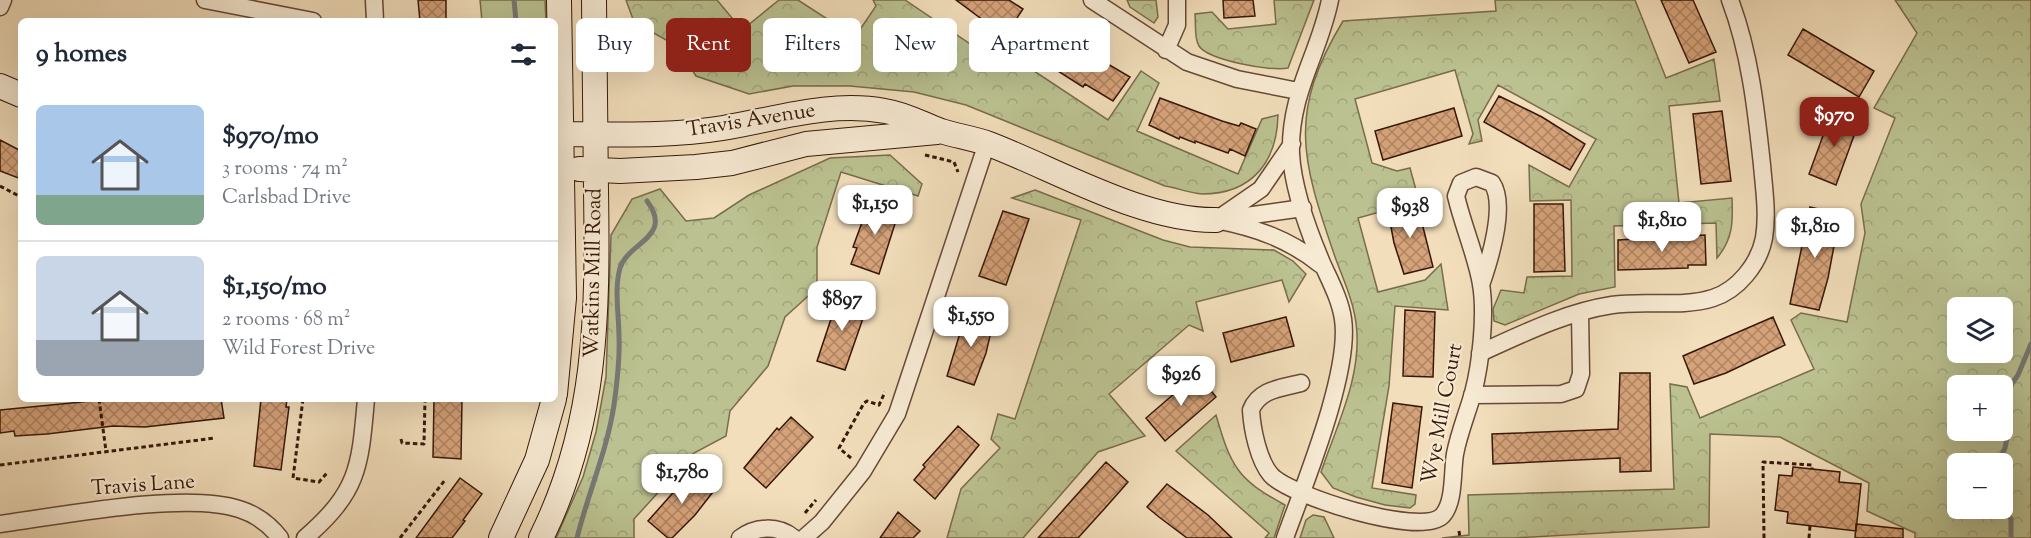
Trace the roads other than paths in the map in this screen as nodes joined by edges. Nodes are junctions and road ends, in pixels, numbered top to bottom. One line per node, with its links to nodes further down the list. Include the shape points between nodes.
1 (3, 0): 10 (street)
2 (205, 0): 11 (street)
3 (374, 0): 12 (street)
4 (560, 0): 18 (street, Watkins Mill Road)
5 (594, 0): 19 (street, Watkins Mill Road)
6 (1092, 0): 13 (street)
7 (1177, 0): 13 (street, via 1177,26)
8 (1330, 0): 15 (street)
9 (1730, 0): 28 (street, via 1744,46 1760,149 1766,225 1756,260 1731,289 1713,298 1616,304)
10 (0, 7)
11 (298, 18)
12 (375, 18)
13 (1166, 50): 15 (street, via 1210,72)
14 (0, 86): 16 (street)
15 (1298, 91): 21 (street)
16 (18, 94)
17 (942, 131): 19 (street, Travis Avenue, via 886,111 856,108 822,109 712,129); 20 (street, Travis Avenue); 23 (street, Travis Avenue, via 806,144 732,163)
18 (559, 134): 19 (street, Travis Avenue); 22 (street, Watkins Mill Road)
19 (596, 134): 23 (street, Watkins Mill Road)
20 (987, 143): 25 (street, Travis Avenue, via 1158,212); 45 (street, via 897,414 863,471)
21 (1292, 144): 24 (street, via 1291,156); 25 (street, via 1260,189)
22 (559, 167): 23 (street, Travis Avenue); 30 (street, Watkins Mill Road, via 563,329)
23 (596, 170): 42 (street, Watkins Mill Road, via 597,294 592,366 578,444)
24 (1303, 208): 25 (street, Travis Avenue); 26 (street)
25 (1216, 220): 26 (street, via 1271,234 1302,249)
26 (1324, 267): 37 (street, via 1343,319 1343,348 1326,419)
27 (1481, 285): 27 (street, Wye Mill Court, via 1456,196 1461,183 1476,177 1492,183 1497,196 1493,244); 29 (street, Wye Mill Court)
28 (1580, 312): 29 (street); 32 (street, via 1581,374 1576,389 1561,394)
29 (1480, 353): 32 (street, Wye Mill Court)
30 (558, 370)
31 (1301, 383): 37 (street, via 1268,392 1254,402 1251,410 1269,472)
32 (1472, 395): 37 (street, Wye Mill Court, via 1458,438 1450,500 1439,519 1388,520)
33 (361, 402): 36 (street)
34 (366, 402): 36 (street)
35 (553, 402): 41 (street, via 537,460)
36 (364, 420): 40 (street, via 351,486 333,512)
37 (1301, 491): 46 (street)
38 (0, 524): 39 (street, Travis Lane, via 161,505 209,504 258,517)
39 (280, 538)
40 (305, 538)
41 (501, 538)
42 (541, 538)
43 (740, 538): 44 (street, via 767,529)
44 (794, 538)
45 (804, 538)
46 (1285, 538)

